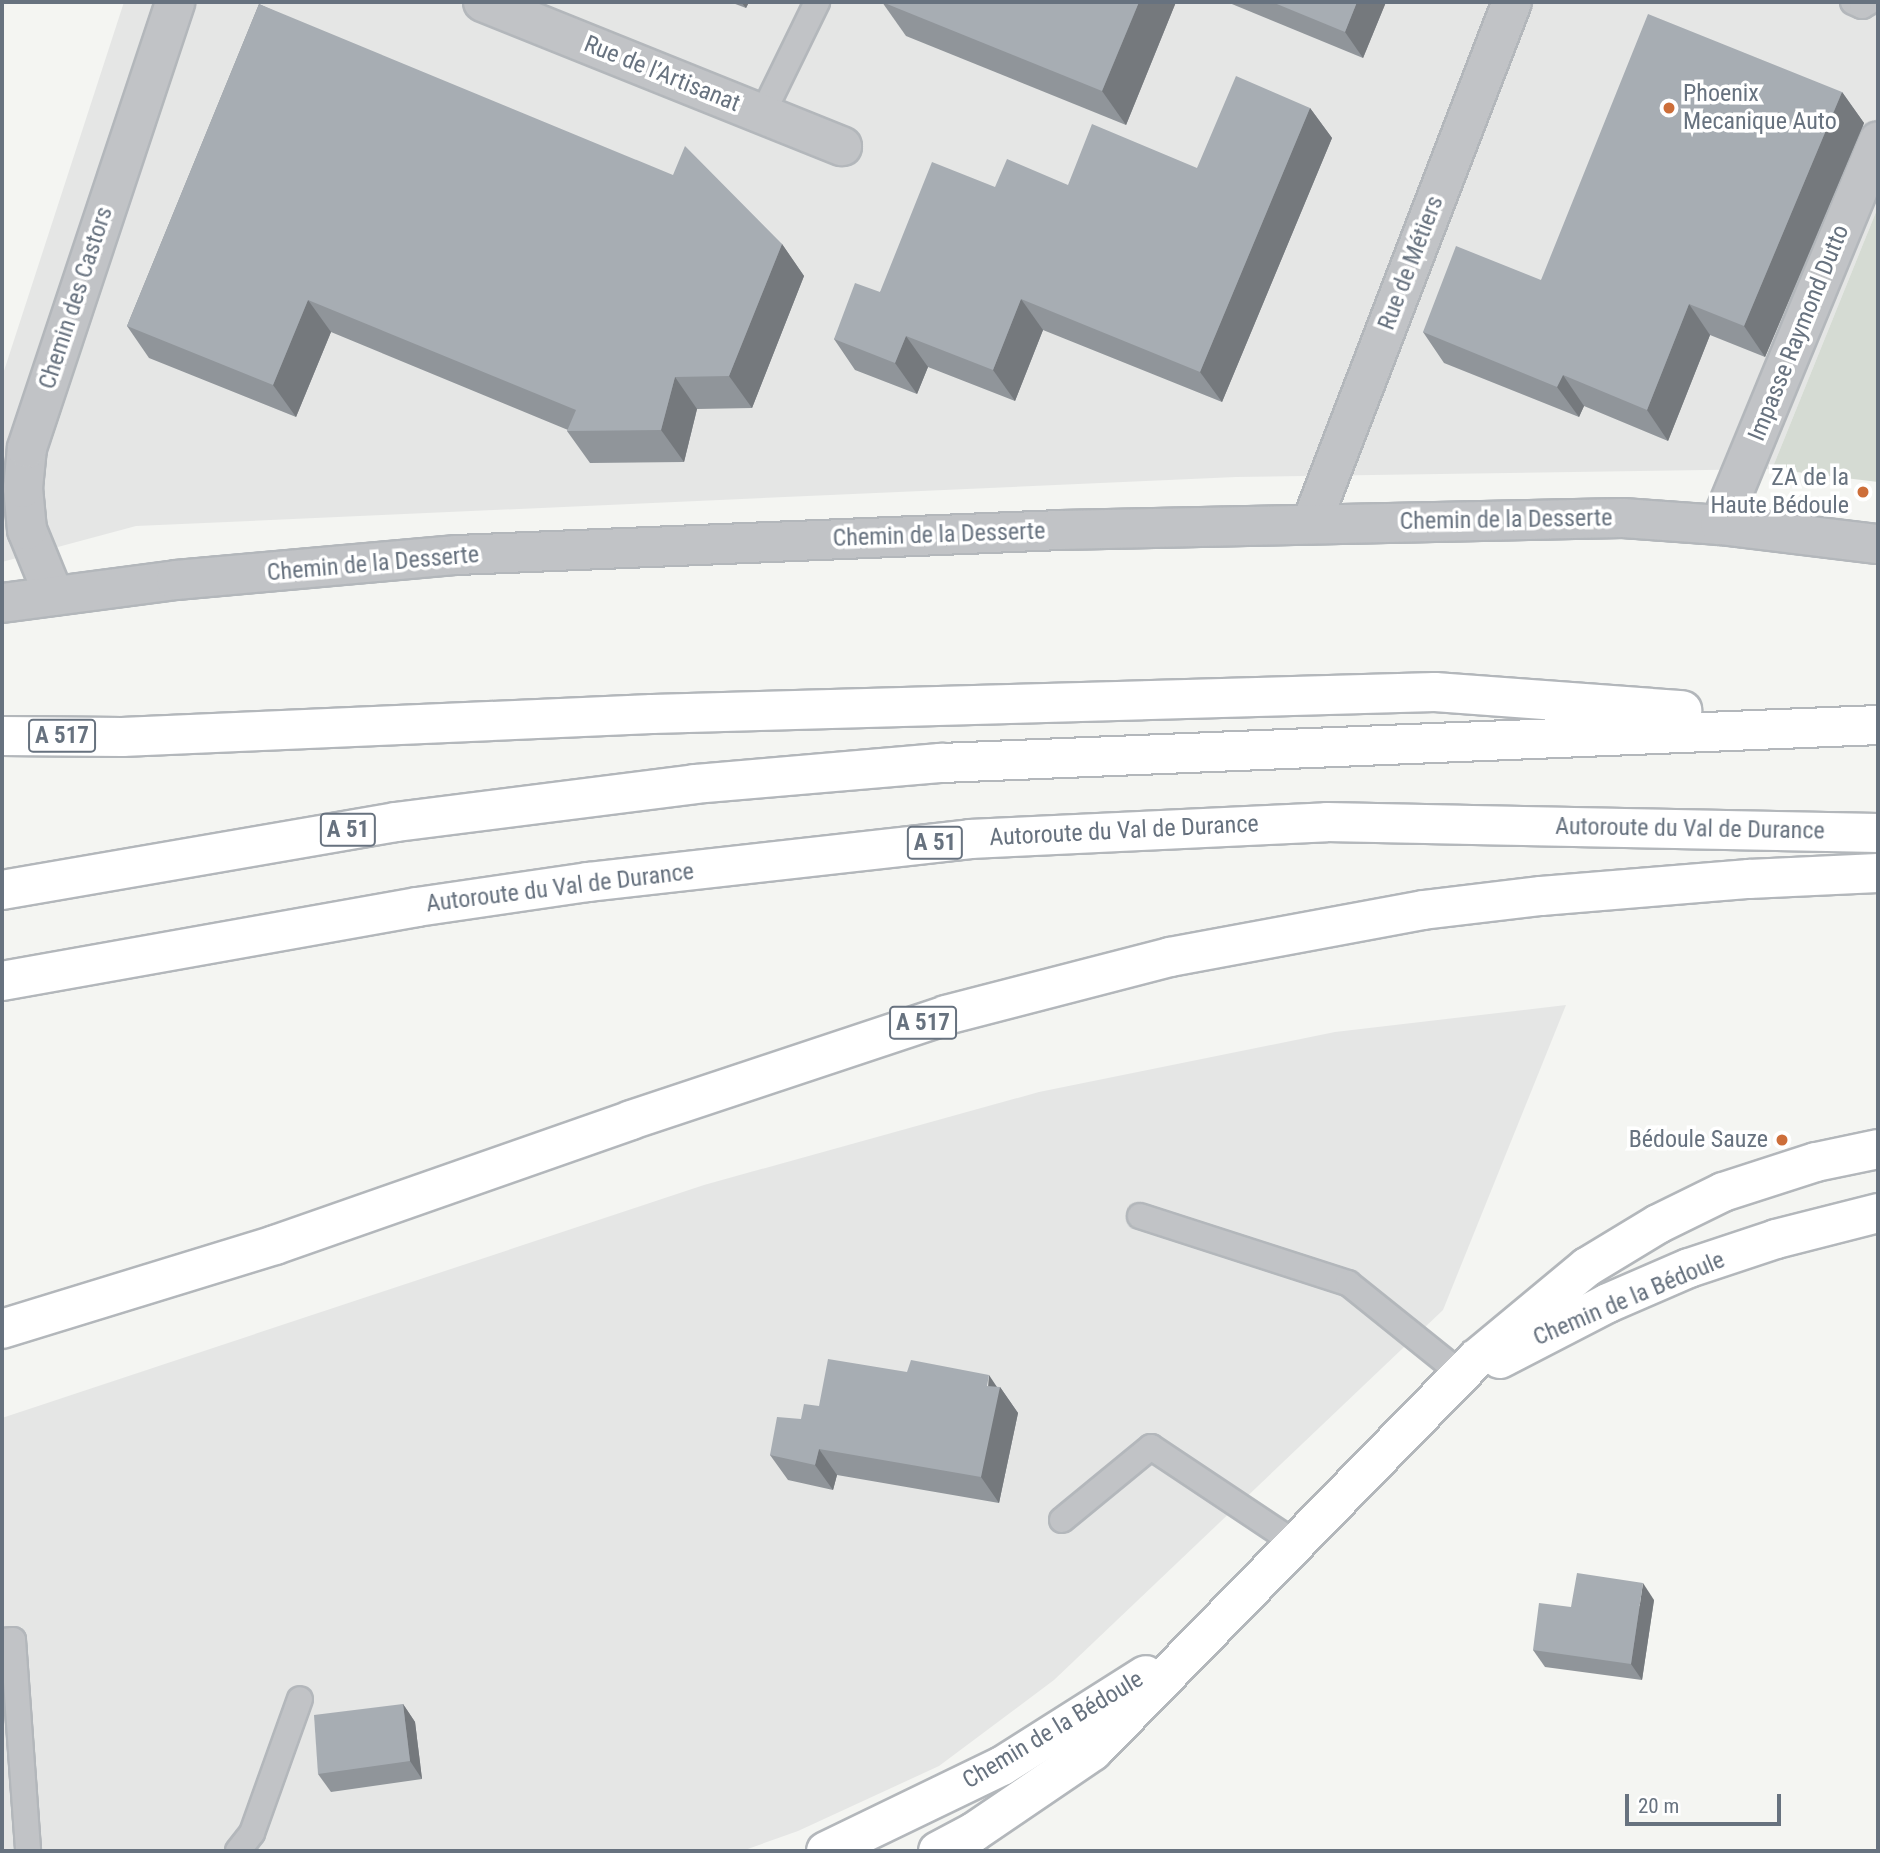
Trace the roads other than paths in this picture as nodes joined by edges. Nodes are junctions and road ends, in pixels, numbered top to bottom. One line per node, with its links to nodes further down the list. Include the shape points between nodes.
1 (175, 2): 13 (street, Chemin des Castors, via 27,448 23,488 27,530)
2 (483, 2): 7 (street, Rue de l’Artisanat)
3 (817, 2): 7 (lane)
4 (1512, 2): 10 (street, Rue de Métiers)
5 (1853, 2): 6 (lane, via 1862,6)
6 (1869, 2)
7 (762, 115): 9 (street, Rue de l’Artisanat)
8 (1878, 141): 11 (street, Impasse Raymond Dutto)
9 (842, 146)
10 (1311, 524): 11 (street, Chemin de la Desserte, via 1623,518); 13 (street, Chemin de la Desserte, via 457,555 176,580)
11 (1720, 525): 12 (street, Chemin de la Desserte)
12 (1878, 544)
13 (54, 597): 14 (street, Chemin de la Desserte)
14 (2, 603)
15 (1870, 724): 16 (main road, A 517, via 1435,692 652,714 122,737); 19 (main road, A 51, via 941,763 709,783 396,822)
16 (2, 736)
17 (1878, 834): 20 (main road, Autoroute du Val de Durance / A 51, via 1327,822 970,839 588,882 417,907)
18 (1878, 873): 24 (main road, A 517, via 1667,884 1423,910 1170,957 946,1016 275,1245)
19 (2, 890)
20 (2, 981)
21 (1878, 1149): 25 (main road, Chemin de la Bédoule, via 1816,1162 1723,1192 1658,1224 1587,1267)
22 (1878, 1213): 26 (main road, Chemin de la Bédoule, via 1689,1268 1524,1344)
23 (1140, 1216): 25 (lane, via 1348,1283)
24 (2, 1329)
25 (1461, 1374): 26 (main road, Chemin de la Bédoule)
26 (1433, 1401): 28 (main road, Chemin de la Bédoule)
27 (1062, 1520): 28 (lane, via 1151,1447)
28 (1296, 1543): 30 (main road, Chemin de la Bédoule)
29 (2, 1641): 32 (lane, via 13,1640)
30 (1201, 1641): 34 (main road, Chemin de la Bédoule, via 1002,1766); 35 (main road, Chemin de la Bédoule, via 1093,1751 974,1832)
31 (300, 1699): 33 (lane, via 252,1833)
32 (28, 1851)
33 (238, 1851)
34 (826, 1851)
35 (938, 1851)

